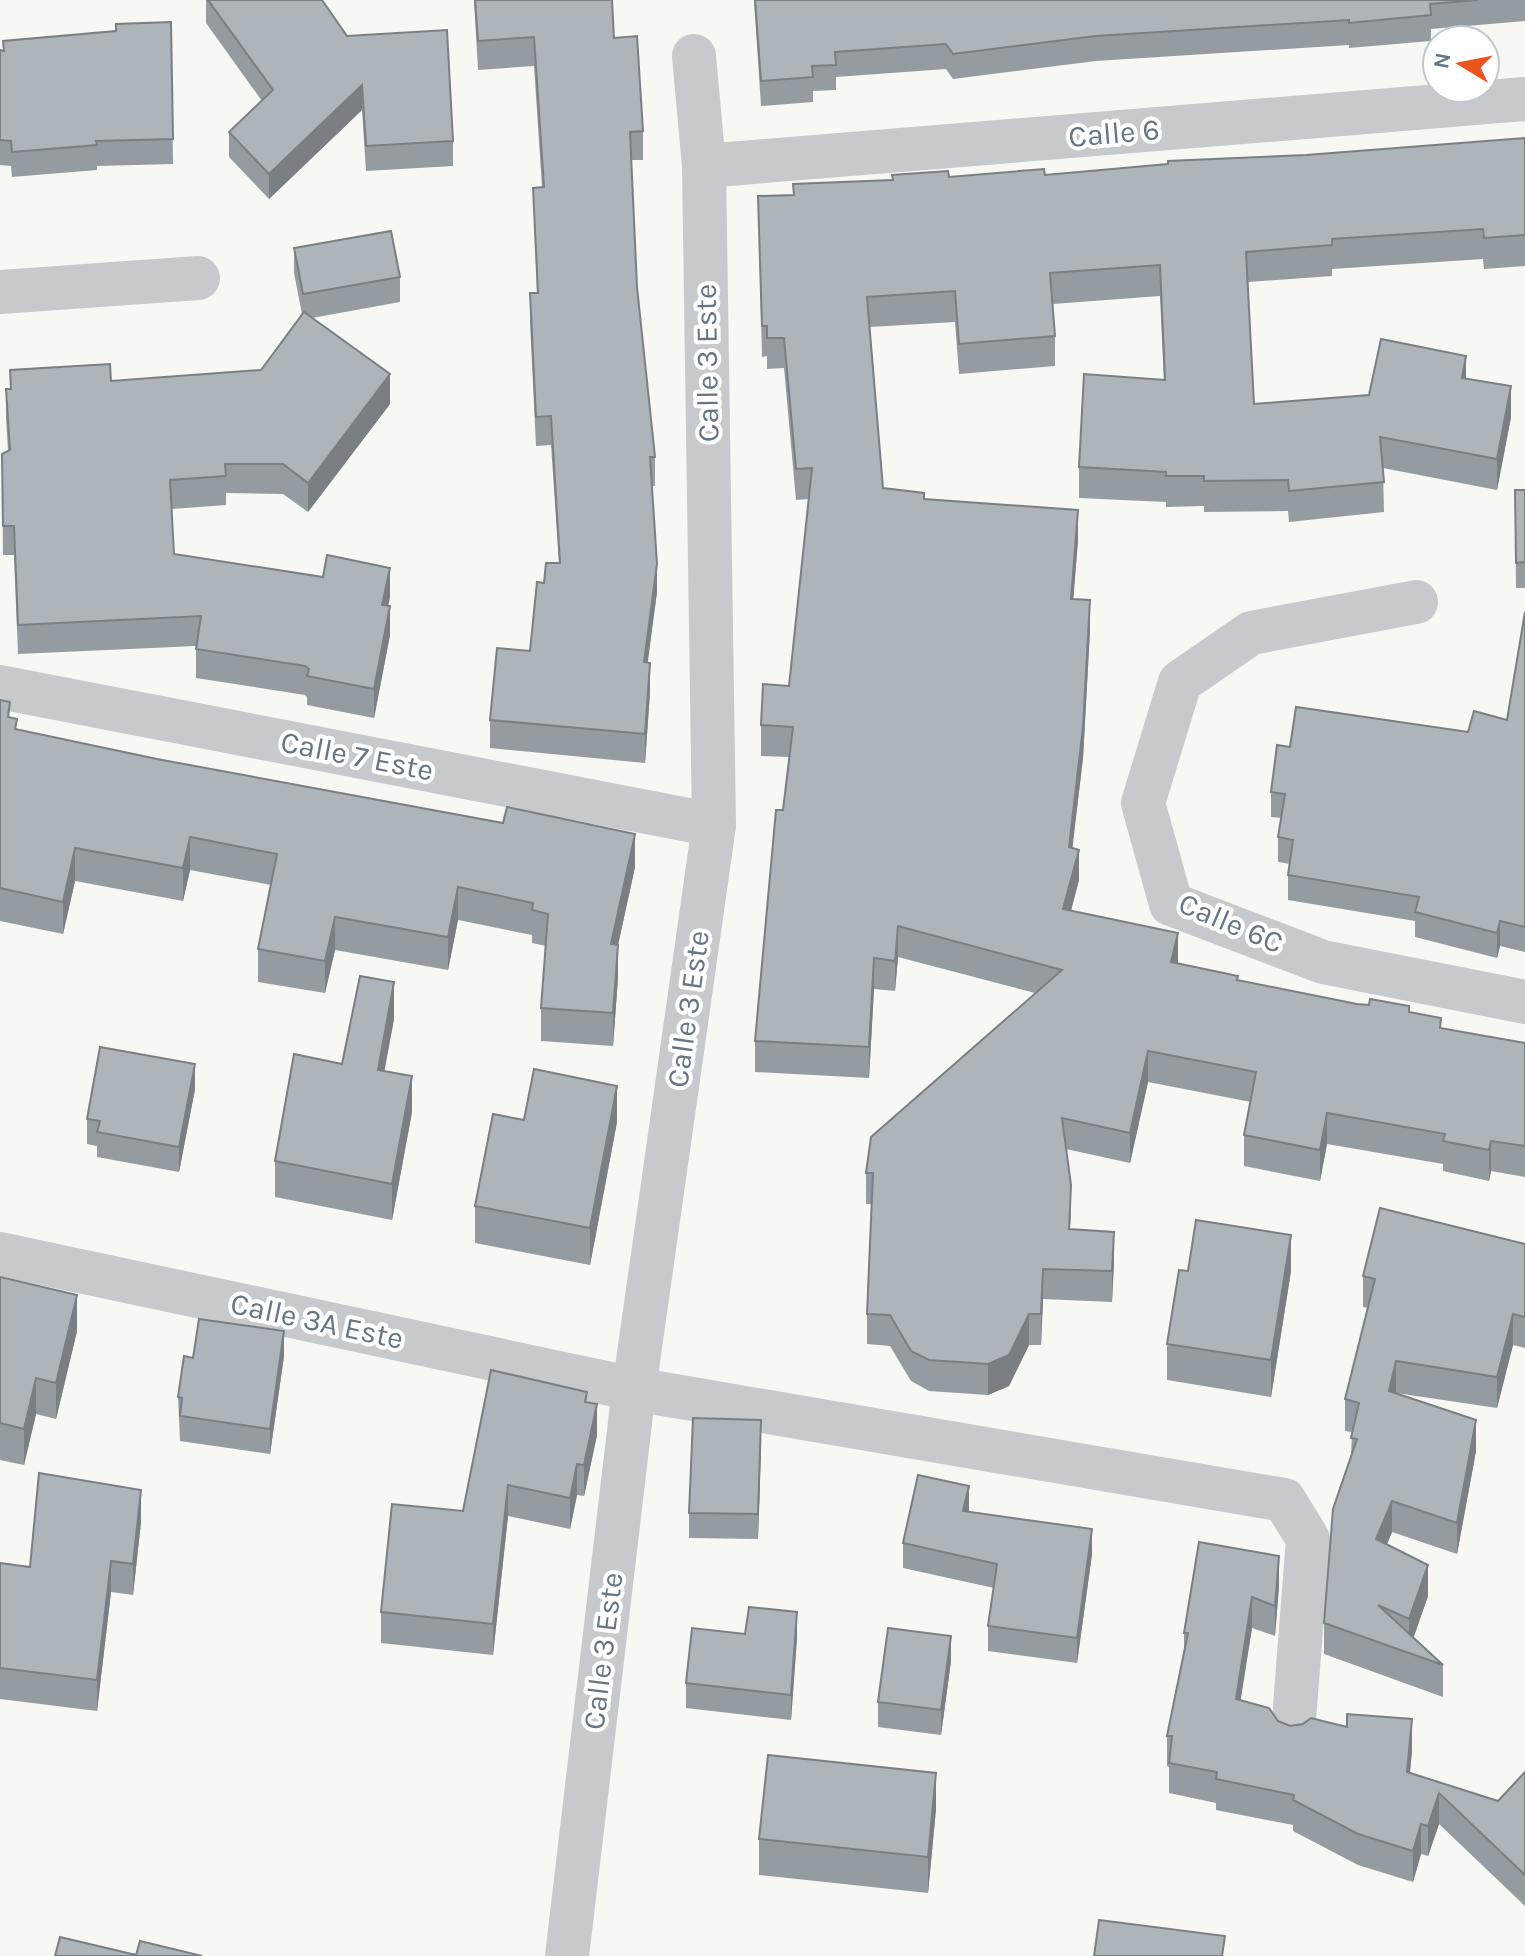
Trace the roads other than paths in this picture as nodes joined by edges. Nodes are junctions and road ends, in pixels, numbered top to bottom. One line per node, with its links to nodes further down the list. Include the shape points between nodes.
1 (694, 56): 3 (street, Calle 3 Este)
2 (1525, 99): 3 (street, Calle 6)
3 (704, 166): 8 (street, Calle 3 Este)
4 (198, 278): 5 (street)
5 (0, 292)
6 (1416, 602): 9 (street, Calle 6C, via 1251,633 1180,682 1143,803 1171,904 1323,962)
7 (0, 687): 8 (street, Calle 7 Este)
8 (714, 825): 11 (street, Calle 3 Este)
9 (1525, 1002)
10 (0, 1254): 11 (street, Calle 3A Este)
11 (634, 1389): 12 (street, Calle 3A Este, via 1284,1500 1308,1539); 13 (street, Calle 3 Este)
12 (1293, 1732)
13 (567, 1956)

